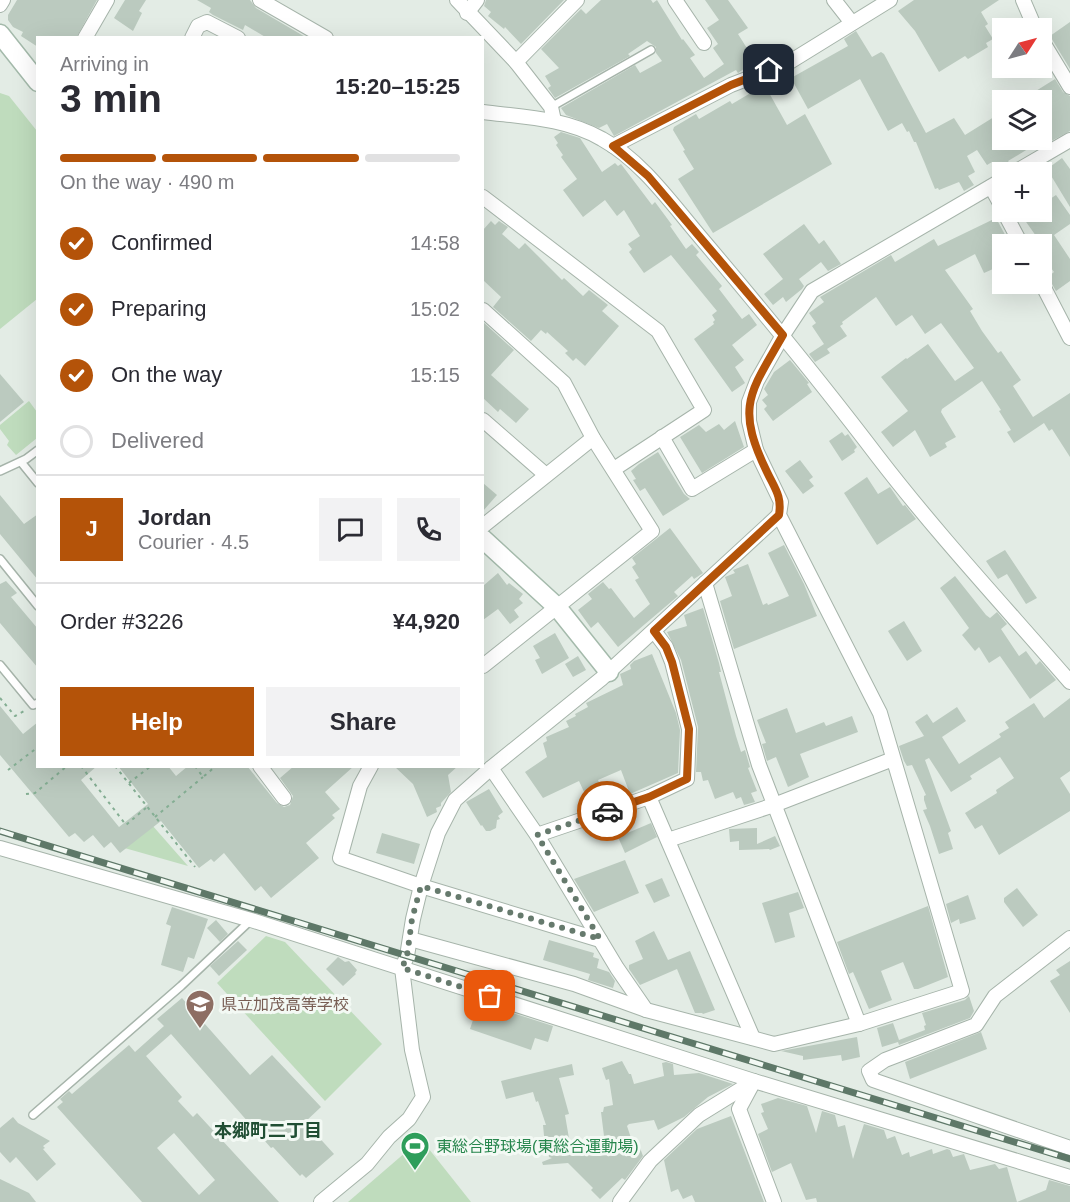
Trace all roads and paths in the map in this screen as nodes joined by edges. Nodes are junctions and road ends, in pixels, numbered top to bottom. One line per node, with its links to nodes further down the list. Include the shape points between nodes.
1 (3, 0): 11 (street)
2 (107, 0): 16 (street)
3 (260, 0): 19 (street)
4 (457, 0): 12 (street)
5 (477, 0): 12 (street)
6 (578, 0): 23 (street)
7 (675, 0): 20 (street)
8 (834, 0): 14 (street)
9 (890, 0): 14 (street)
10 (1023, 0): 13 (street)
11 (0, 5)
12 (467, 13): 23 (street)
13 (1031, 18)
14 (852, 23): 29 (street, via 788,63 731,85)
15 (0, 34): 24 (street)
16 (86, 36)
17 (193, 36): 18 (street, via 198,26 207,22)
18 (234, 36)
19 (323, 36)
20 (704, 43)
21 (651, 50): 27 (lane)
22 (1052, 57): 25 (street)
23 (516, 62): 27 (street)
24 (36, 79)
25 (1070, 87)
26 (484, 112): 27 (street)
27 (553, 114): 29 (street)
28 (1070, 140): 30 (street)
29 (613, 146): 35 (street, via 648,176)
30 (1032, 162)
31 (992, 186): 35 (street, via 812,291)
32 (484, 198): 38 (street, via 658,331 704,410)
33 (1047, 294): 36 (street)
34 (484, 311): 39 (street, via 564,383)
35 (783, 335): 40 (street, via 749,402 748,422); 58 (street, via 960,557)
36 (1070, 338)
37 (484, 421): 45 (street)
38 (662, 437): 40 (street, via 692,489); 43 (street)
39 (593, 438): 43 (street); 45 (street)
40 (756, 450): 47 (street, via 781,502)
41 (36, 451): 42 (lane)
42 (21, 462): 44 (lane); 46 (lane)
43 (614, 469): 53 (street, via 652,531)
44 (0, 471)
45 (546, 475): 48 (street)
46 (36, 481)
47 (779, 515): 51 (street); 63 (street, via 880,713)
48 (484, 525)
49 (484, 540): 53 (street)
50 (0, 559): 52 (lane)
51 (705, 583): 54 (street); 79 (street)
52 (36, 604)
53 (557, 607): 56 (street); 57 (street)
54 (654, 631): 57 (street); 77 (street, via 672,662 689,729 687,779)
55 (0, 665): 60 (lane, via 33,705)
56 (484, 665)
57 (609, 672): 72 (street)
58 (1070, 682)
59 (0, 698): 61 (path)
60 (36, 704)
61 (15, 716)
62 (36, 749): 73 (path)
63 (893, 759): 79 (street); 93 (street, via 962,991)
64 (65, 768): 76 (path, via 34,793)
65 (83, 768): 80 (path, via 126,825)
66 (116, 768): 75 (path)
67 (148, 768): 75 (path)
68 (196, 768): 74 (path)
69 (214, 768): 74 (path)
70 (262, 768): 78 (street)
71 (371, 768): 86 (street, via 360,786 340,858)
72 (491, 768): 82 (street); 86 (street, via 455,800 438,832)
73 (8, 770)
74 (203, 777): 81 (path)
75 (128, 784): 80 (path)
76 (26, 794)
77 (649, 797): 82 (street); 83 (street)
78 (284, 798)
79 (774, 805): 83 (street); 93 (street)
80 (147, 807): 81 (path)
81 (155, 817): 85 (path)
82 (537, 835): 90 (street)
83 (668, 840): 94 (street)
84 (0, 848): 87 (street)
85 (195, 867)
86 (421, 886): 89 (street); 90 (street)
87 (251, 920): 91 (street); 96 (lane)
88 (1070, 938): 97 (street, via 995,996 976,1024 885,1060 869,1071 873,1080)
89 (410, 939): 91 (street); 92 (street, via 574,984)
90 (600, 939): 92 (street)
91 (402, 968): 95 (street); 99 (street, via 412,1050 423,1097 409,1119 367,1164)
92 (646, 1010): 94 (street)
93 (859, 1024): 94 (street, via 774,1044)
94 (753, 1038)
95 (754, 1081): 98 (street); 100 (street, via 699,1115 650,1161); 101 (street, via 739,1109)
96 (33, 1115)
97 (1070, 1148)
98 (1070, 1178)
99 (321, 1202)
100 (620, 1202)
101 (774, 1202)

